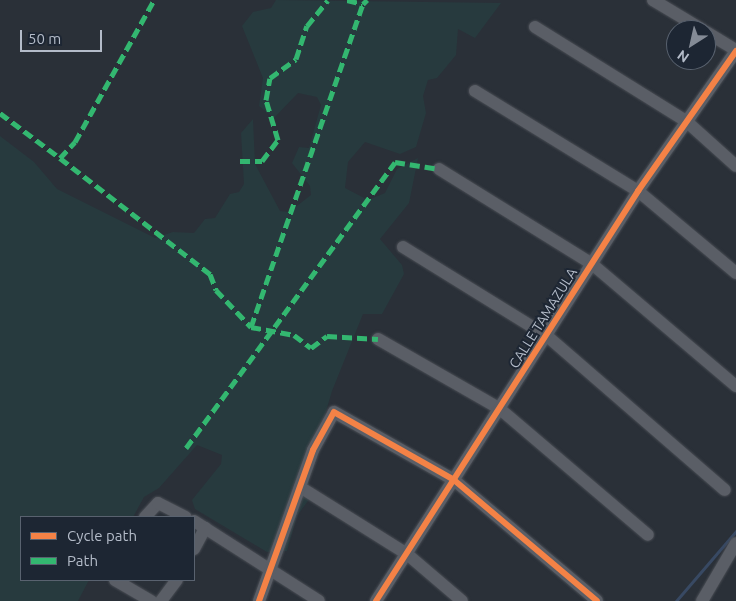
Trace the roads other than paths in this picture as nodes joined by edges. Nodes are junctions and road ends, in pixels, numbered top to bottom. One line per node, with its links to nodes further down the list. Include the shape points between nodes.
1 (653, 0): 2 (street)
2 (686, 20)
3 (535, 27): 7 (street)
4 (716, 38): 5 (street)
5 (736, 51): 7 (street, CALLE TAMAZULA)
6 (476, 91): 10 (street)
7 (686, 121): 8 (street); 10 (street, CALLE TAMAZULA)
8 (736, 166)
9 (439, 169): 12 (street)
10 (638, 191): 12 (street, CALLE TAMAZULA); 13 (street)
11 (403, 247): 14 (street)
12 (592, 264): 14 (street, CALLE TAMAZULA); 16 (street)
13 (736, 273)
14 (547, 336): 17 (street, CALLE TAMAZULA); 20 (street)
15 (378, 339): 17 (street)
16 (736, 386)
17 (500, 409): 18 (street, CALLE TAMAZULA); 25 (street)
18 (454, 480): 19 (street, via 334,412 313,450); 28 (street, CALLE TAMAZULA); 38 (street)
19 (300, 488): 28 (street); 29 (street)
20 (725, 490)
21 (146, 516): 22 (street, via 158,503)
22 (184, 516)
23 (195, 523): 24 (street)
24 (205, 528): 27 (street); 29 (street, via 247,552)
25 (648, 535)
26 (736, 543): 39 (street)
27 (195, 547)
28 (407, 554): 36 (street, CALLE TAMAZULA); 37 (street)
29 (271, 573): 34 (street); 35 (street)
30 (118, 581): 32 (street)
31 (176, 581): 33 (street)
32 (151, 601)
33 (161, 601)
34 (259, 601)
35 (319, 601)
36 (376, 601)
37 (462, 601)
38 (597, 601)
39 (702, 601)

